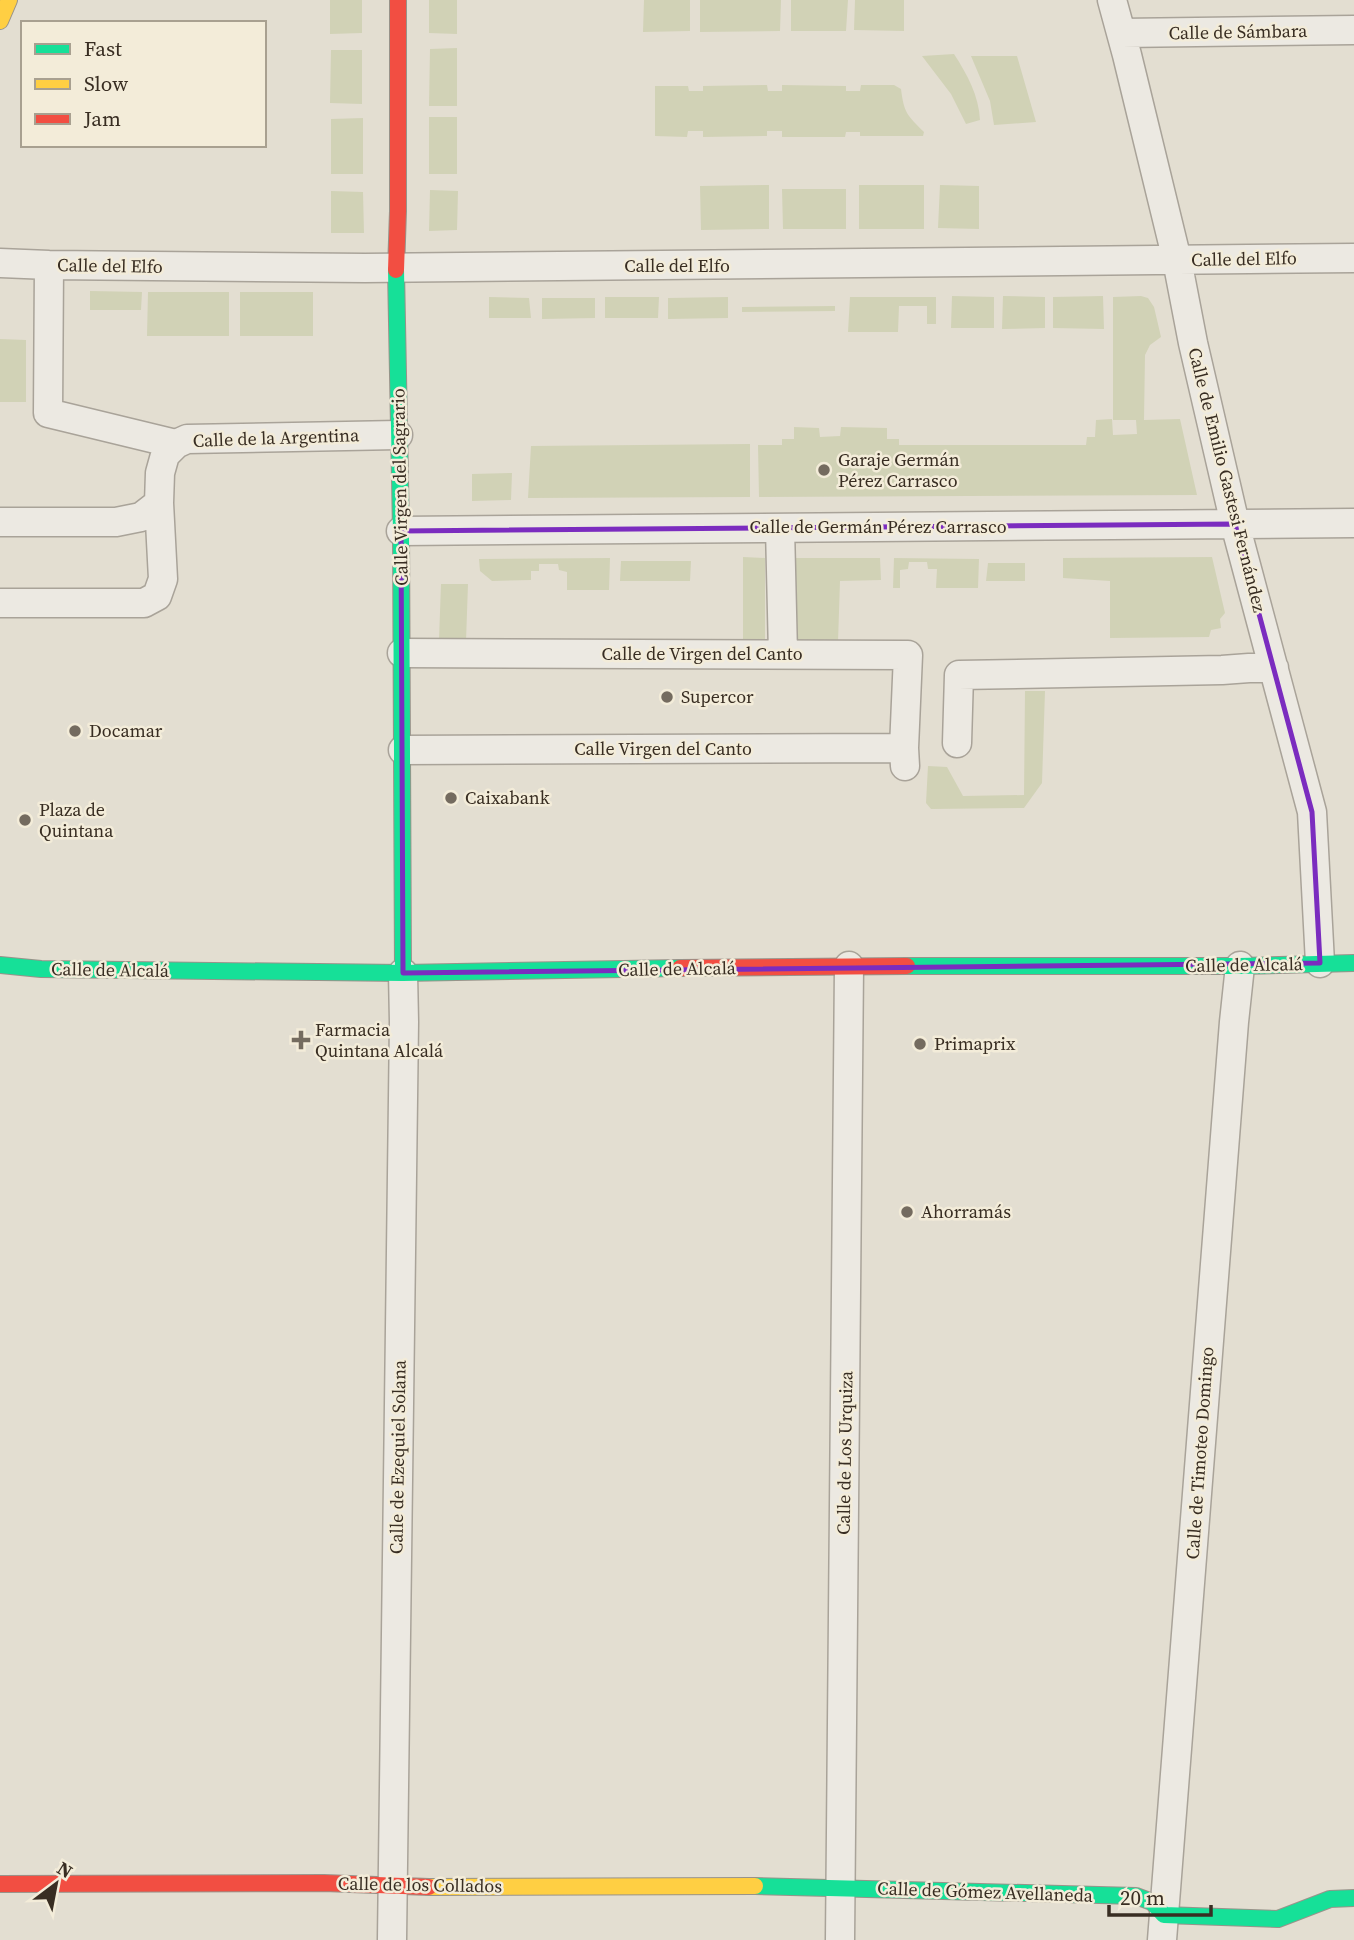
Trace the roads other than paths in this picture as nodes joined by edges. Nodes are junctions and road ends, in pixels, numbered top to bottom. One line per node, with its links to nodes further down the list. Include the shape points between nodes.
1 (9, 0): 4 (street)
2 (398, 0): 11 (street, Calle Virgen del Sagrario)
3 (1112, 0): 6 (street, Calle de Emilio Gastesi Fernández)
4 (0, 21)
5 (1354, 30): 6 (street, Calle de Sámbara)
6 (1122, 33): 8 (street, Calle de Emilio Gastesi Fernández)
7 (1354, 258): 8 (street, Calle del Elfo)
8 (1177, 260): 11 (street, Calle del Elfo); 17 (street, Calle de Emilio Gastesi Fernández)
9 (0, 263): 10 (street, Calle del Elfo)
10 (48, 265): 11 (street, Calle del Elfo); 13 (street, via 48,413)
11 (396, 268): 12 (street, Calle Virgen del Sagrario)
12 (398, 435): 13 (street, Calle de la Argentina, via 187,439); 19 (street, Calle Virgen del Sagrario)
13 (176, 444): 14 (street, Calle de la Argentina, via 165,455)
14 (159, 503): 15 (street, via 141,517 116,522); 20 (street, Calle de la Argentina, via 163,579 157,596 144,603)
15 (0, 522)
16 (1354, 523): 17 (street, Calle de Germán Pérez Carrasco)
17 (1235, 524): 18 (street, Calle de Germán Pérez Carrasco); 23 (street, Calle de Emilio Gastesi Fernández)
18 (780, 528): 19 (street, Calle de Germán Pérez Carrasco); 22 (street)
19 (401, 531): 21 (street, Calle Virgen del Sagrario)
20 (0, 603)
21 (402, 653): 22 (street, Calle de Virgen del Canto); 25 (street, Calle Virgen del Sagrario)
22 (783, 654): 26 (street, Calle de Virgen del Canto, via 908,655)
23 (1274, 668): 24 (street, via 959,675); 27 (street, Calle de Emilio Gastesi Fernández, via 1312,812)
24 (957, 743)
25 (403, 750): 26 (street, Calle Virgen del Canto); 32 (street, Calle Virgen del Sagrario)
26 (905, 757)
27 (1320, 963): 28 (street, Calle de Alcalá); 31 (street, Calle de Alcalá)
28 (1354, 963)
29 (0, 965): 32 (street, Calle de Alcalá)
30 (849, 966): 31 (street, Calle de Alcalá); 32 (street, Calle de Alcalá); 35 (street, Calle de Los Urquiza)
31 (1240, 966): 37 (street, Calle de Timoteo Domingo)
32 (403, 974): 34 (street, Calle de Ezequiel Solana)
33 (0, 1884): 34 (street, Calle de los Collados)
34 (393, 1885): 35 (street, Calle de los Collados); 38 (street, Calle de Ezequiel Solana)
35 (841, 1888): 37 (street, Calle de Gómez Avellaneda, via 1136,1896 1152,1902); 39 (street, Calle de Los Urquiza)
36 (1348, 1898): 37 (street, via 1320,1903 1278,1920)
37 (1163, 1928)
38 (392, 1940)
39 (840, 1940)

